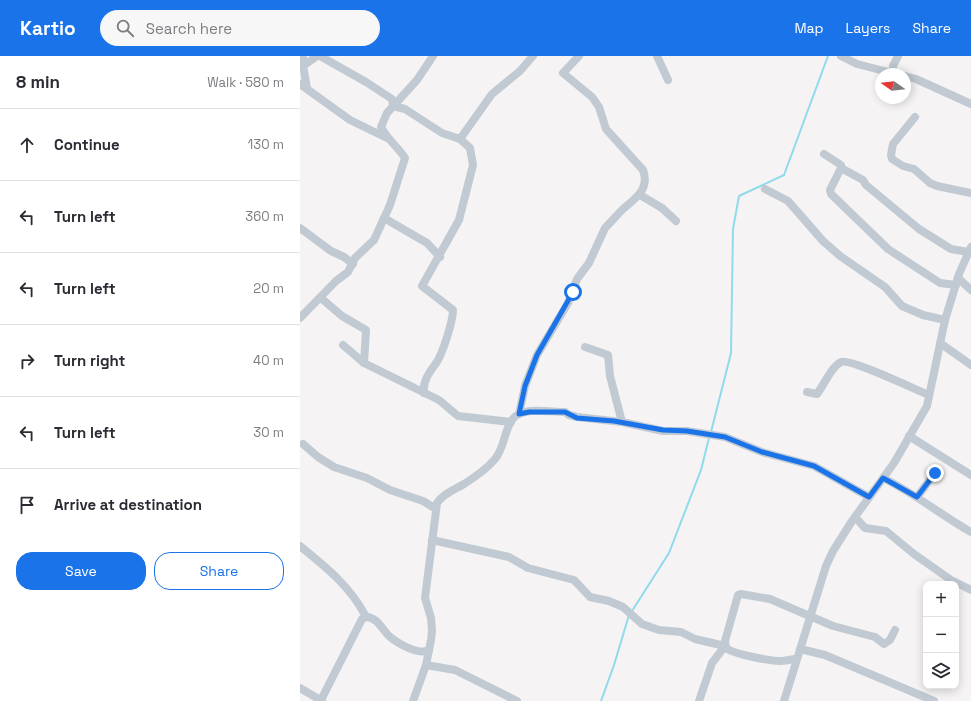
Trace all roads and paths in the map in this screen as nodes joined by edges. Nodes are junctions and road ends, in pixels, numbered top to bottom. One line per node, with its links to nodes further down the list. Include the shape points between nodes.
1 (303, 56): 9 (street)
2 (319, 56): 9 (street); 16 (street, via 392,99)
3 (433, 56): 16 (street, via 417,80)
4 (533, 56): 19 (street, via 520,71 492,94)
5 (579, 56): 24 (street, via 563,72 592,97 599,107 606,129 643,170 645,184)
6 (657, 56): 13 (street)
7 (841, 56): 11 (street)
8 (898, 56): 10 (street)
9 (303, 66): 14 (street)
10 (893, 68)
11 (875, 69)
12 (911, 78): 15 (street)
13 (668, 80)
14 (303, 86): 18 (street, via 350,120)
15 (971, 104)
16 (394, 106): 18 (street, via 386,113 381,127); 19 (street, via 405,109 442,133)
17 (915, 117): 23 (street, via 893,144 892,158 903,166 914,169 937,186)
18 (387, 138): 25 (street, via 398,146 405,158)
19 (460, 139): 29 (street, via 470,148 473,165 459,220)
20 (824, 154): 21 (street)
21 (842, 168): 28 (street, via 863,180 919,229 951,249); 31 (street, via 830,190 836,199 888,249 940,283)
22 (765, 189): 35 (street, via 788,201 822,241 885,288 902,306 923,315)
23 (971, 193)
24 (640, 195): 26 (street, via 662,208); 44 (street, via 601,234 589,262 577,279 568,303 537,355 525,386)
25 (384, 218): 29 (street, via 427,243); 30 (street, via 374,240)
26 (676, 221)
27 (300, 228): 30 (street)
28 (970, 249): 31 (street)
29 (440, 257): 42 (street, via 422,286 453,310 453,320 437,362 424,383)
30 (353, 264): 33 (street)
31 (957, 281): 32 (street); 35 (street)
32 (971, 290)
33 (321, 298): 34 (street); 39 (street, via 342,316 366,330)
34 (300, 318)
35 (945, 320): 36 (street)
36 (940, 343): 40 (street); 43 (street)
37 (343, 345): 39 (street)
38 (585, 347): 46 (street, via 608,355 610,376)
39 (364, 363): 42 (street)
40 (971, 365)
41 (807, 392): 43 (street, via 817,394 835,367 846,361)
42 (424, 393): 45 (street, via 439,400 458,416)
43 (929, 395): 47 (street, via 927,406)
44 (519, 414): 45 (street); 46 (street, via 565,412 577,418)
45 (511, 422): 54 (street, via 496,458 476,476 446,493)
46 (622, 422): 52 (street, via 663,430 725,437 762,452 814,466)
47 (909, 436): 49 (street); 51 (street)
48 (303, 444): 54 (street, via 334,467 423,501)
49 (970, 472)
50 (935, 473): 53 (street)
51 (883, 478): 52 (street); 53 (street)
52 (869, 497): 55 (street)
53 (917, 497): 56 (street)
54 (436, 509): 57 (street)
55 (855, 517): 59 (street, via 865,528 886,532 951,580); 61 (street, via 826,566)
56 (971, 532)
57 (432, 540): 63 (street, via 509,557 528,568 574,580 590,597 623,607 642,624 659,630 681,632 695,639); 65 (street, via 425,598 432,631)
58 (300, 546): 60 (street, via 339,578 360,604)
59 (971, 590)
60 (366, 617): 65 (street, via 374,619 399,643 421,652); 69 (street, via 362,619)
61 (811, 617): 62 (street, via 833,626 875,637 884,644 890,640); 63 (street, via 770,599 741,594 736,599); 64 (street)
62 (895, 630)
63 (725, 646): 66 (street, via 732,652 770,660); 72 (street, via 712,663)
64 (800, 649): 66 (street); 74 (street, via 824,655)
65 (429, 650): 67 (street)
66 (796, 658): 73 (street)
67 (426, 665): 70 (street); 71 (street, via 455,670)
68 (300, 688): 69 (street)
69 (322, 701)
70 (413, 701)
71 (517, 701)
72 (699, 701)
73 (784, 701)
74 (934, 701)

